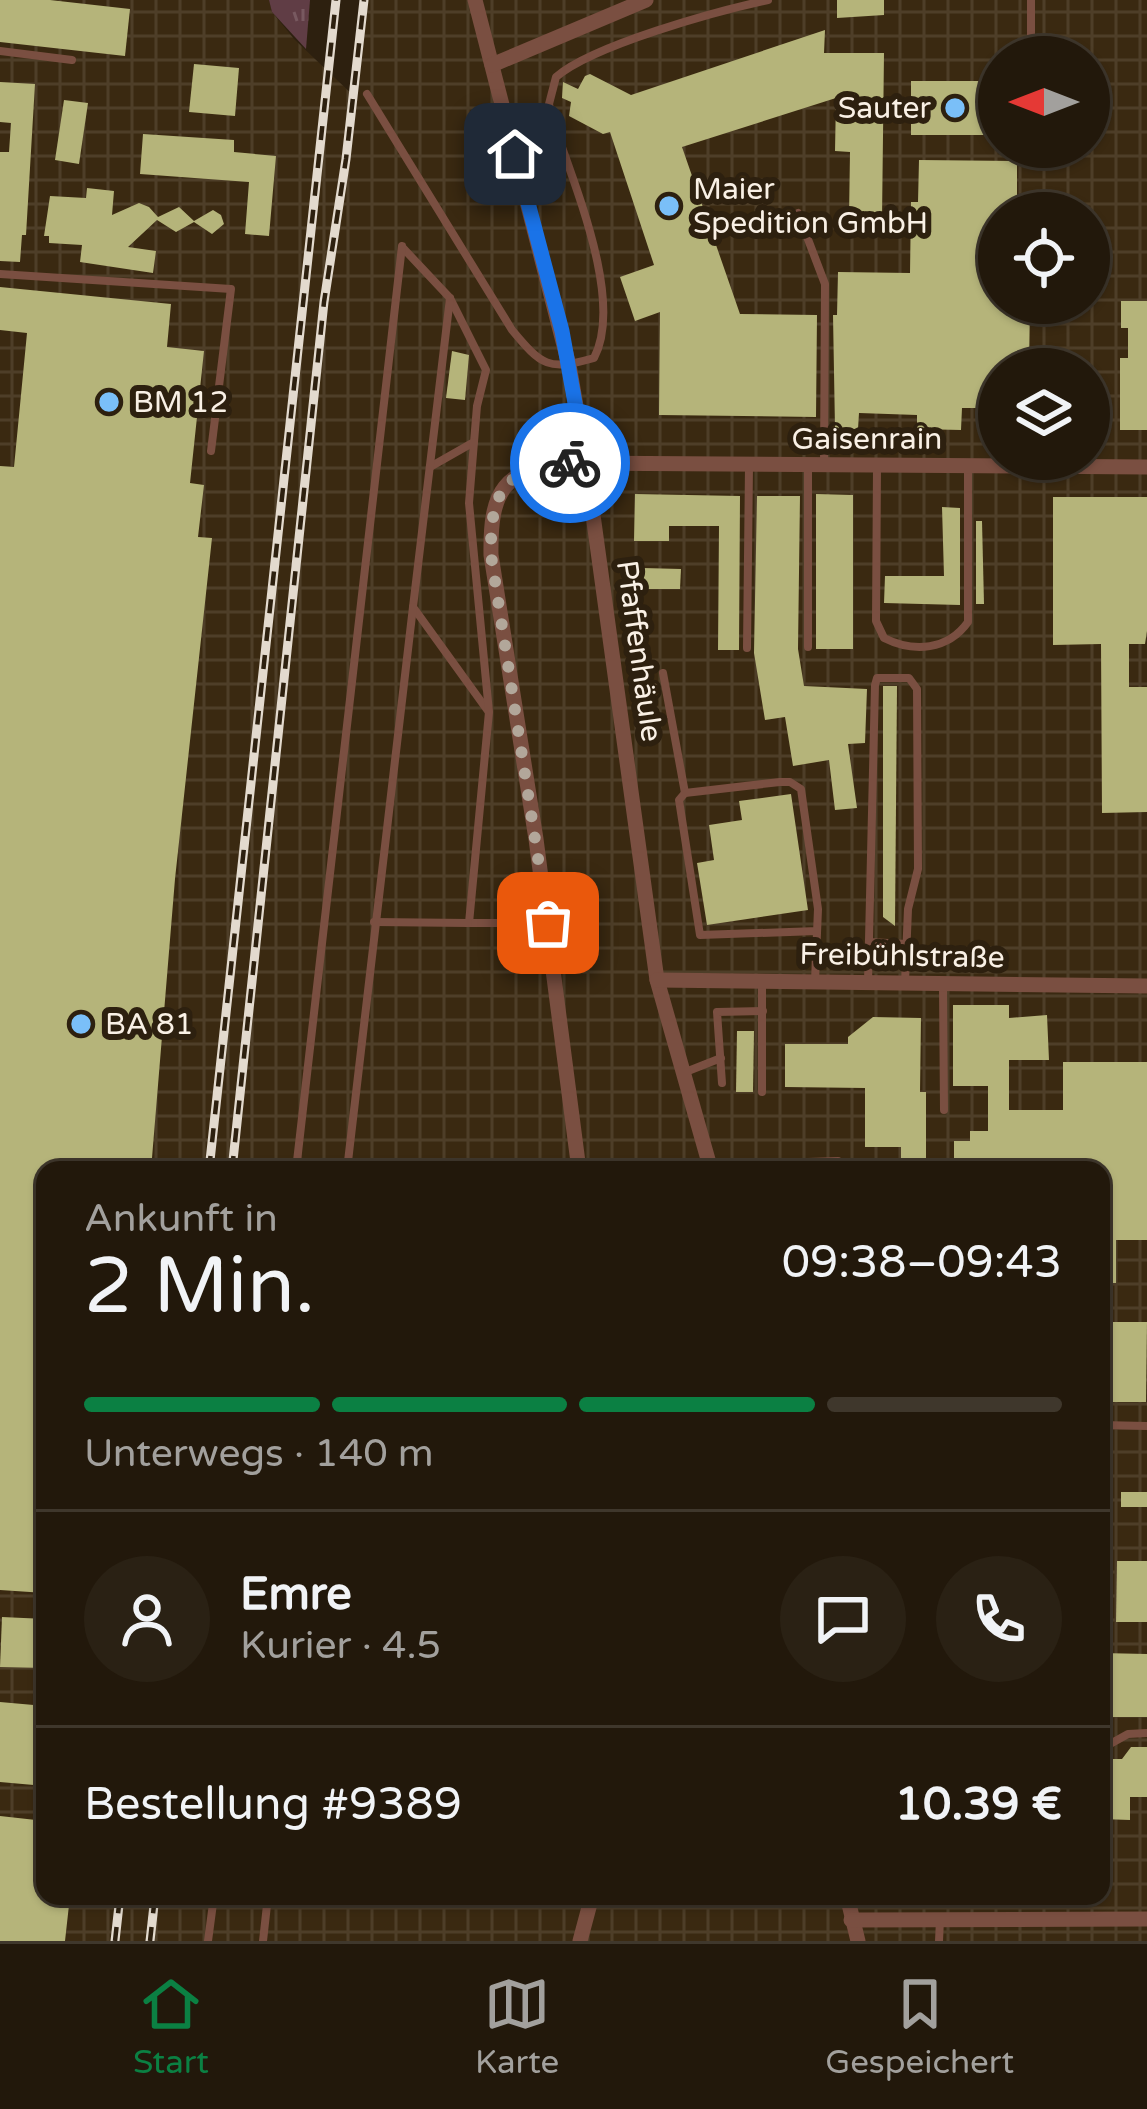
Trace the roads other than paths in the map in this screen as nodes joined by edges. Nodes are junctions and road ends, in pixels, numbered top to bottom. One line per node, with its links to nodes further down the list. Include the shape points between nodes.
1 (475, 0): 8 (street, Pfaffenhäule)
2 (646, 0): 8 (street)
3 (768, 0): 13 (lane, via 595,55 556,77 552,118 604,308 594,358)
4 (1030, 0): 5 (lane)
5 (1031, 36)
6 (0, 51): 7 (lane)
7 (72, 60)
8 (492, 65): 13 (street, Pfaffenhäule)
9 (367, 94): 13 (lane, via 512,330 535,357)
10 (798, 213): 18 (lane, via 825,284)
11 (0, 274): 15 (lane, via 231,289)
12 (450, 298): 14 (lane, via 486,370); 19 (lane); 48 (lane, via 402,247)
13 (569, 365): 16 (street, Pfaffenhäule)
14 (474, 442): 19 (lane); 27 (lane, via 469,502)
15 (211, 451)
16 (586, 464): 17 (street, Gaisenrain); 31 (street, Gaisenrain, via 523,472 499,491 491,514); 35 (street, Pfaffenhäule)
17 (749, 465): 18 (street, Gaisenrain); 25 (lane)
18 (816, 465): 20 (street, Gaisenrain); 24 (lane)
19 (430, 466): 23 (lane)
20 (877, 466): 21 (street, Gaisenrain); 21 (lane, via 876,621 898,645 927,646 940,646 968,622)
21 (968, 466): 22 (street, Gaisenrain)
22 (1147, 467)
23 (413, 607): 27 (lane); 29 (lane)
24 (808, 647)
25 (747, 648)
26 (663, 673): 28 (lane)
27 (489, 712): 30 (lane)
28 (685, 793): 32 (lane, via 780,782 801,788); 32 (lane, via 679,800 700,935)
29 (374, 922): 30 (lane); 49 (lane)
30 (469, 922): 31 (lane)
31 (548, 923): 50 (street, Gaisenrain)
32 (817, 931): 37 (lane)
33 (869, 942): 34 (lane); 34 (lane, via 874,685 880,677 905,677 916,689 918,748 918,869); 38 (lane)
34 (907, 944): 39 (lane)
35 (657, 980): 36 (street, Freibühlstraße); 44 (street, Pfaffenhäule)
36 (762, 982): 37 (street, Freibühlstraße); 42 (lane)
37 (815, 982): 38 (street, Freibühlstraße)
38 (868, 983): 39 (street, Freibühlstraße)
39 (905, 983): 40 (street, Freibühlstraße)
40 (943, 983): 41 (street, Freibühlstraße); 47 (lane)
41 (1147, 986)
42 (763, 1011): 43 (lane, via 717,1012); 46 (lane)
43 (721, 1058): 44 (lane); 45 (lane)
44 (683, 1073): 51 (street, Pfaffenhäule)
45 (722, 1083)
46 (762, 1092)
47 (944, 1110)
48 (297, 1161)
49 (348, 1161)
50 (578, 1161)
51 (708, 1161)
52 (1110, 1425): 53 (lane)
53 (1147, 1426)
54 (1147, 1733): 55 (lane)
55 (1110, 1744)
56 (213, 1905): 63 (lane)
57 (267, 1905): 64 (lane)
58 (590, 1905): 65 (street)
59 (848, 1905): 61 (street)
60 (1147, 1919): 62 (street)
61 (850, 1920): 62 (street); 66 (street)
62 (940, 1920): 67 (lane)
63 (208, 1941)
64 (263, 1941)
65 (580, 1941)
66 (858, 1941)
67 (939, 1941)

